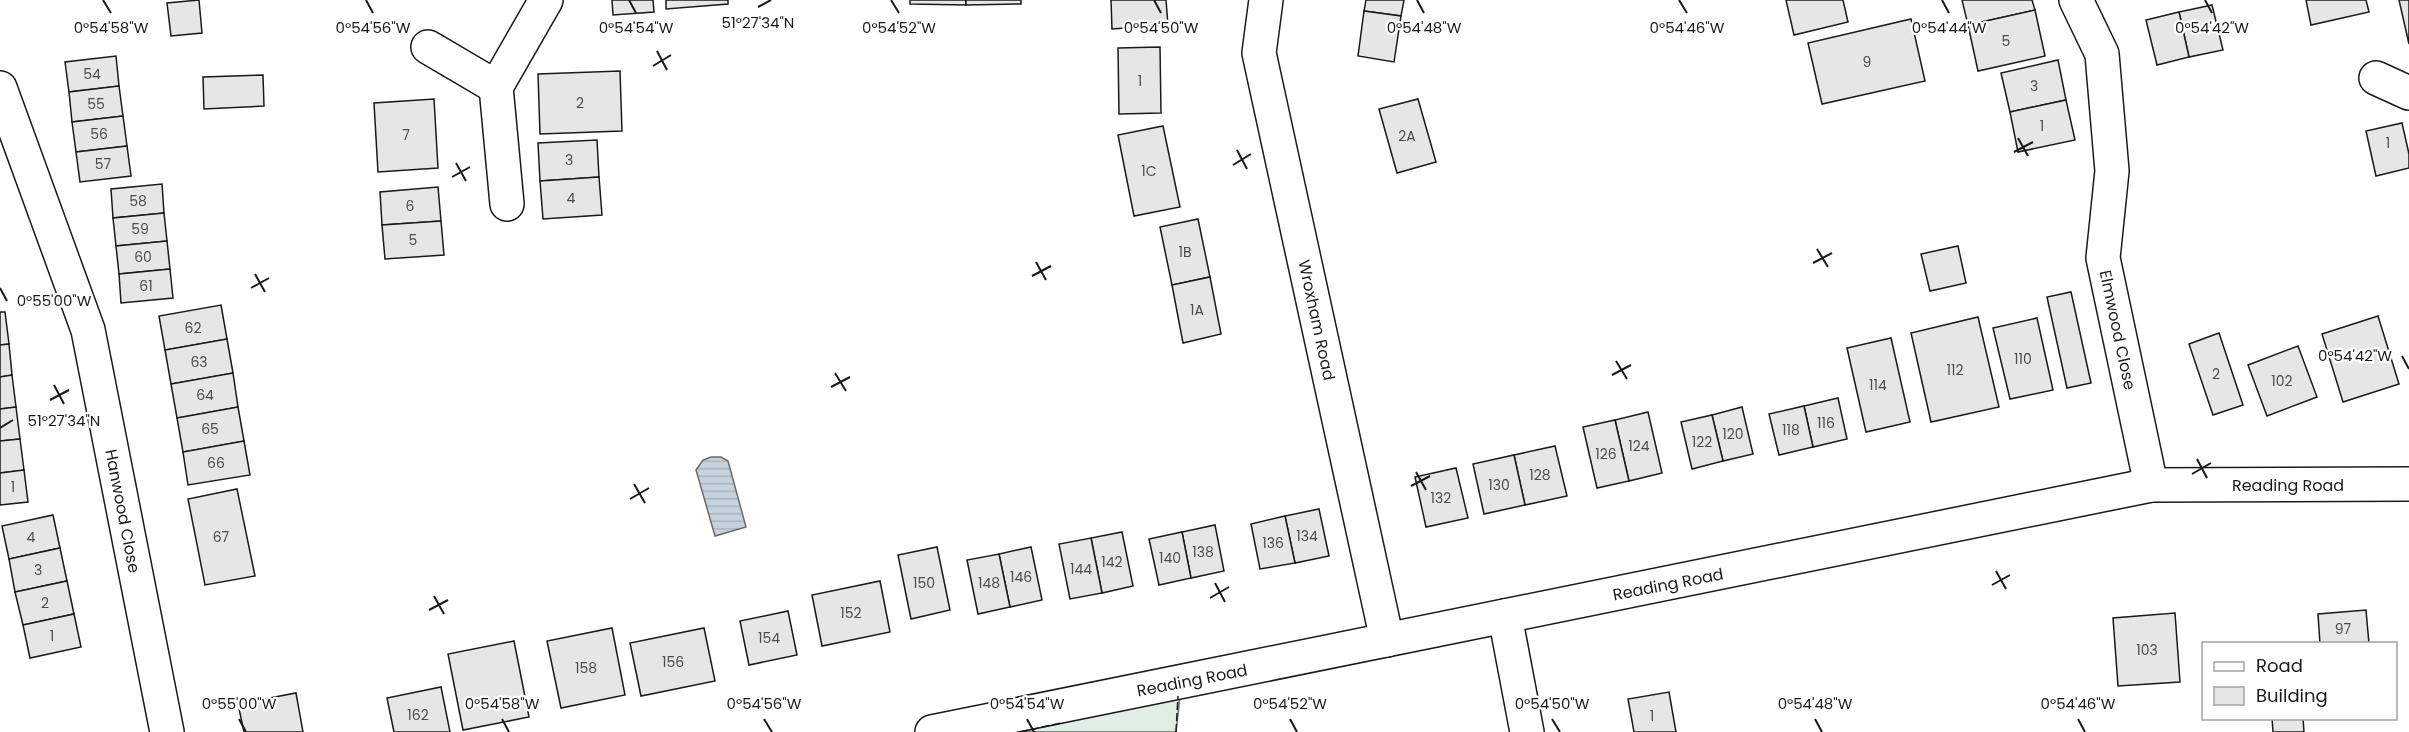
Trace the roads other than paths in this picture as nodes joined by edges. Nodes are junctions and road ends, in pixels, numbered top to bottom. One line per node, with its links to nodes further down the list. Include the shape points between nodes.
1 (546, 0): 6 (street)
2 (1266, 0): 13 (street, Wroxham Road, via 1259,53)
3 (2076, 0): 11 (street, Elmwood Close, via 2102,54 2112,171 2103,258)
4 (428, 47): 6 (street)
5 (2376, 78): 8 (street)
6 (495, 87): 9 (street)
7 (0, 88): 14 (street, Hanwood Close, via 88,330)
8 (2409, 93)
9 (507, 204)
10 (2409, 484): 11 (street, Reading Road)
11 (2151, 485): 12 (street, Reading Road)
12 (1504, 616): 13 (street, Reading Road); 16 (street)
13 (1387, 640): 15 (street, Reading Road)
14 (167, 732)
15 (932, 732)
16 (1527, 732)

